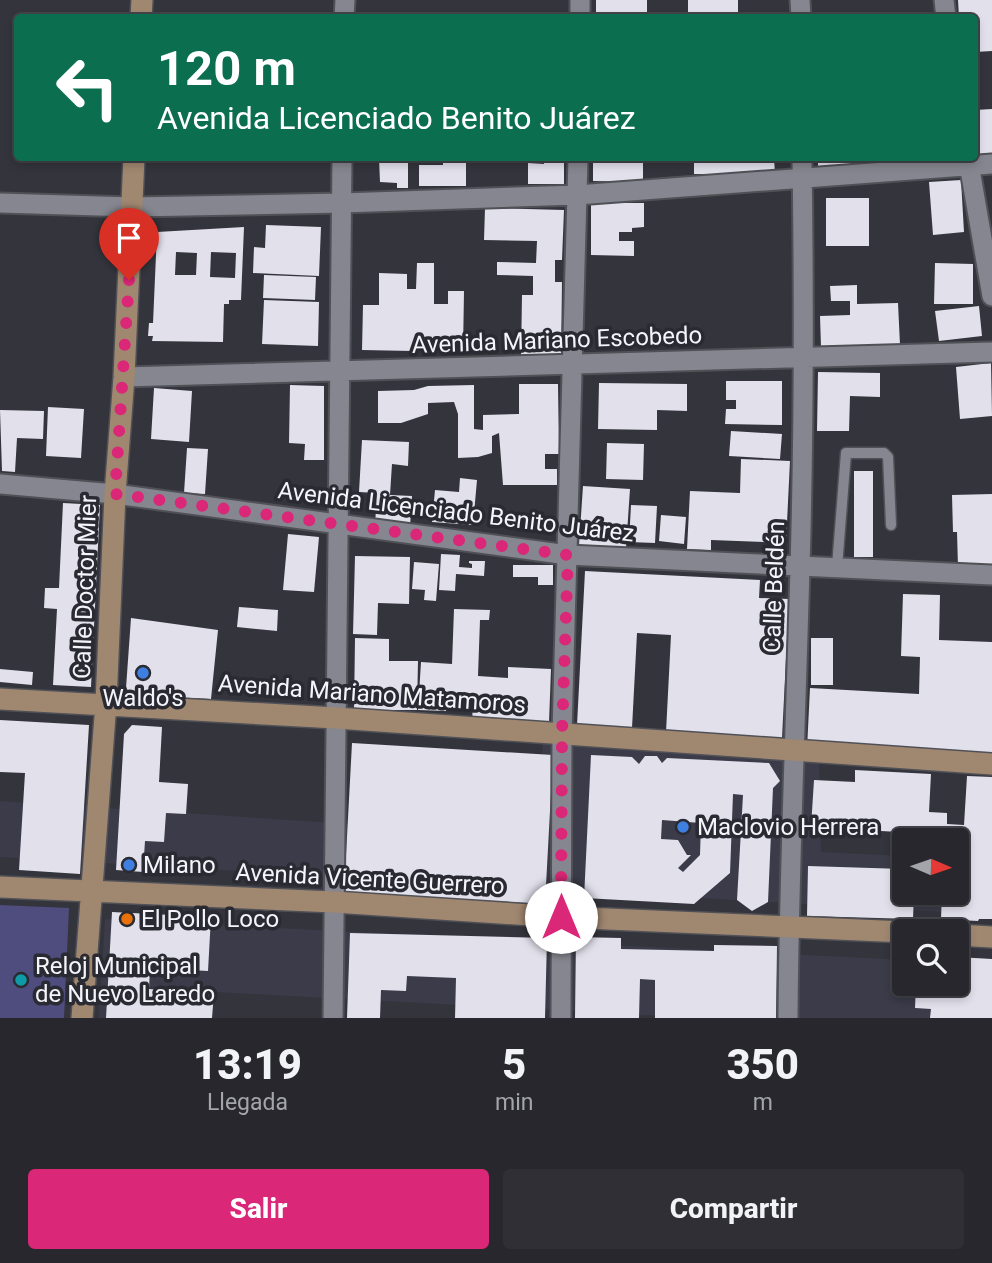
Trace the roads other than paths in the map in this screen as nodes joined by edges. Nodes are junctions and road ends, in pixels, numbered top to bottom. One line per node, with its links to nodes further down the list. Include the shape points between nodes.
1 (134, 161): 11 (main road, Calle Doctor Mier)
2 (342, 161): 10 (street)
3 (578, 161): 8 (street)
4 (802, 161): 7 (street, Calle Beldén)
5 (968, 161): 6 (street); 7 (street); 12 (street)
6 (992, 164)
7 (803, 179): 8 (street); 14 (street, Calle Beldén)
8 (577, 195): 10 (street); 15 (street)
9 (0, 203): 11 (street)
10 (342, 203): 11 (street); 16 (street)
11 (132, 207): 17 (main road, Calle Doctor Mier)
12 (992, 296)
13 (992, 352): 14 (street, Avenida Mariano Escobedo)
14 (803, 358): 15 (street, Avenida Mariano Escobedo); 23 (street, Calle Beldén)
15 (573, 364): 16 (street, Avenida Mariano Escobedo); 22 (street)
16 (340, 370): 17 (street, Avenida Mariano Escobedo); 20 (street)
17 (124, 377): 19 (main road, Calle Doctor Mier)
18 (0, 484): 19 (street, Avenida Licenciado Benito Juárez)
19 (115, 494): 20 (street, Avenida Licenciado Benito Juárez); 27 (main road, Calle Doctor Mier)
20 (338, 524): 22 (street, Avenida Licenciado Benito Juárez); 28 (street)
21 (891, 526): 24 (lane, via 888,457 884,453 846,453)
22 (568, 555): 23 (street, Avenida Licenciado Benito Juárez); 29 (street)
23 (800, 566): 24 (street, Avenida Licenciado Benito Juárez); 30 (street, Calle Beldén)
24 (837, 567): 25 (street, Avenida Licenciado Benito Juárez)
25 (992, 575)
26 (0, 699): 27 (main road, Avenida Mariano Matamoros)
27 (106, 703): 28 (main road, Avenida Mariano Matamoros); 33 (main road, Calle Doctor Mier)
28 (336, 718): 29 (main road, Avenida Mariano Matamoros); 34 (street)
29 (562, 733): 30 (main road, Avenida Mariano Matamoros); 35 (street)
30 (792, 751): 31 (main road, Avenida Mariano Matamoros); 36 (street, Calle Beldén)
31 (992, 764)
32 (0, 887): 33 (main road, Avenida Vicente Guerrero)
33 (91, 890): 34 (main road, Avenida Vicente Guerrero); 40 (main road, Calle Doctor Mier)
34 (334, 902): 35 (main road, Avenida Vicente Guerrero); 41 (street)
35 (561, 917): 36 (main road, Avenida Vicente Guerrero); 42 (street)
36 (789, 927): 37 (main road, Avenida Vicente Guerrero); 43 (street, Calle Beldén)
37 (892, 932)
38 (969, 936): 39 (main road)
39 (992, 937)
40 (82, 1018)
41 (333, 1018)
42 (561, 1018)
43 (788, 1018)

